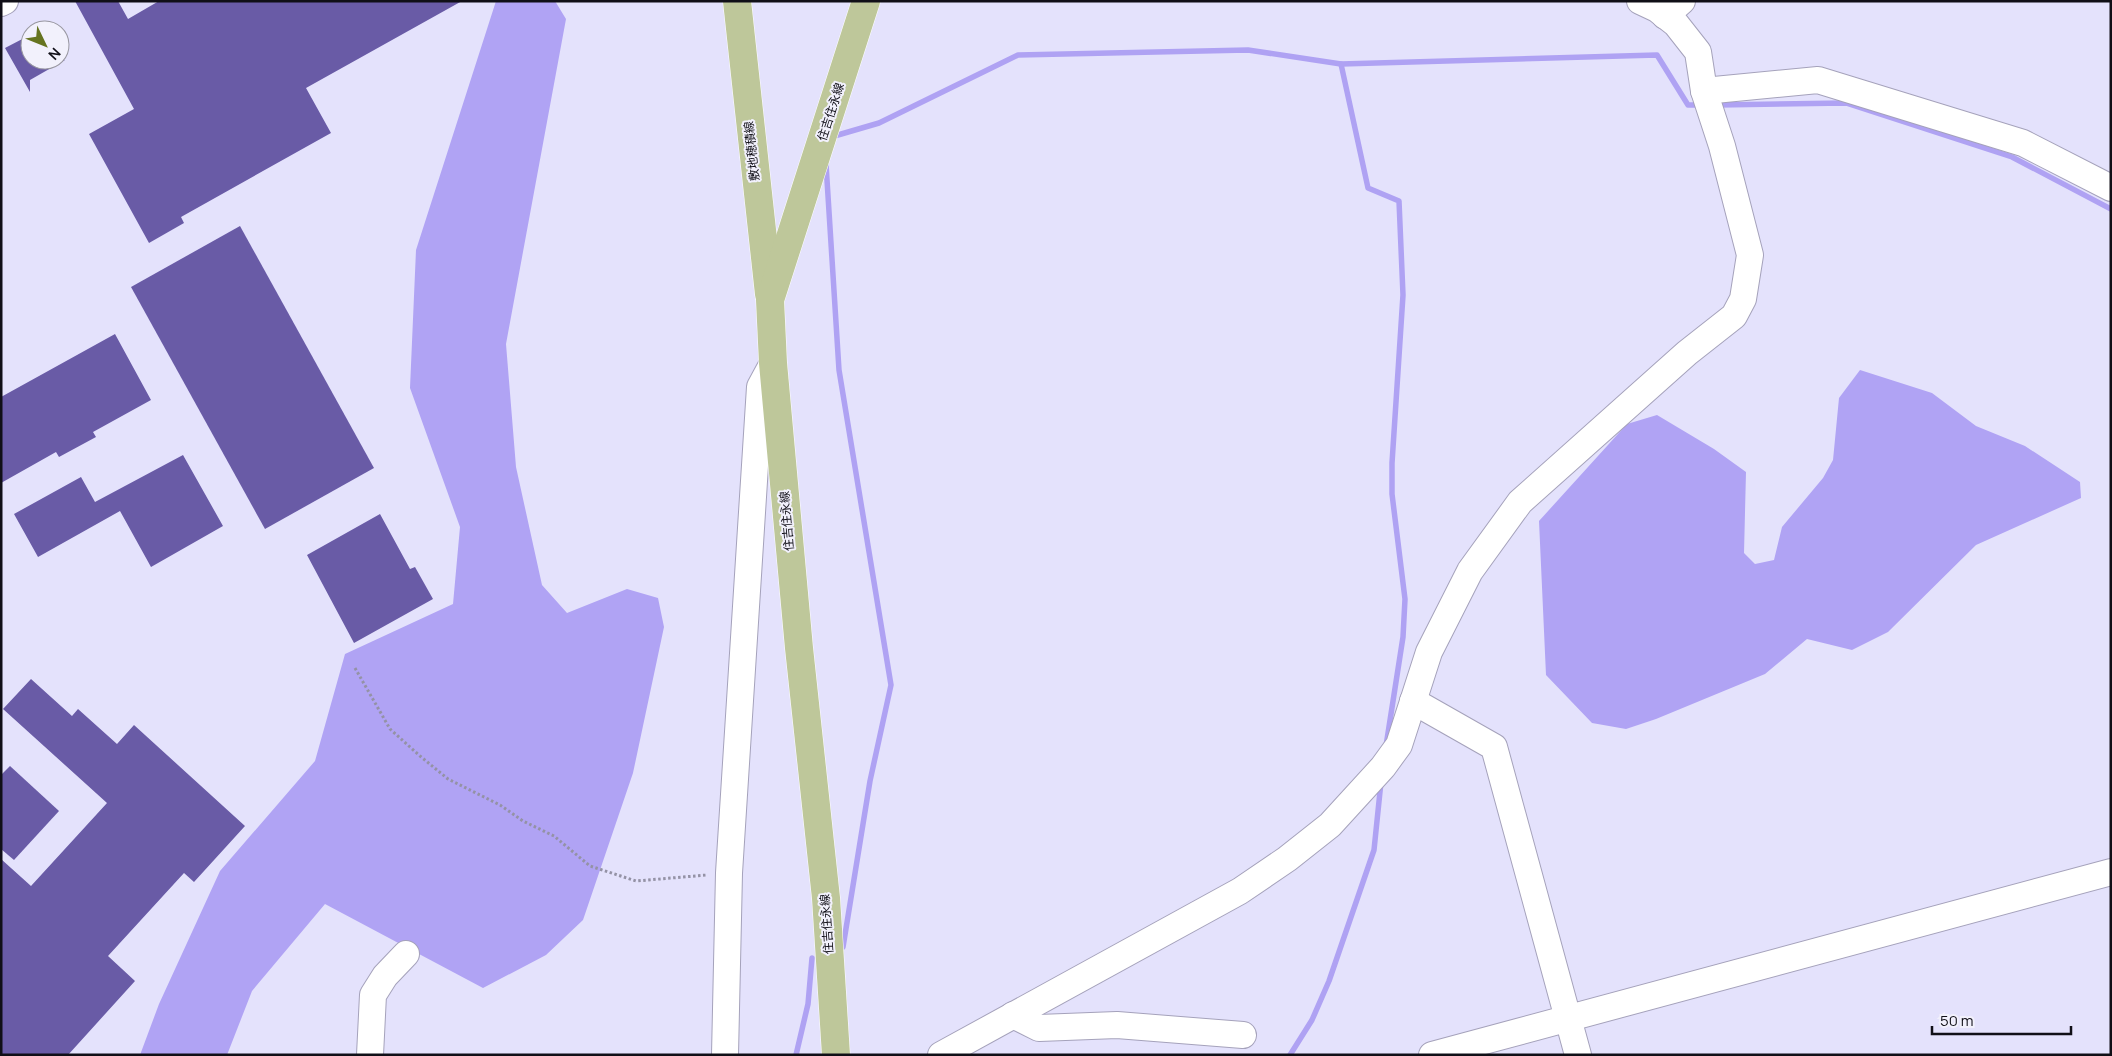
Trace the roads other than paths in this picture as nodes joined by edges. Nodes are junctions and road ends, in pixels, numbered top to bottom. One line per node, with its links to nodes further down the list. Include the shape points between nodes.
1 (5, 1): 5 (street)
2 (737, 1): 9 (main road, 敷地穂積線)
3 (866, 1): 9 (main road, 住吉住永線)
4 (1640, 1): 6 (street, via 1657,9)
5 (1, 3)
6 (1674, 9): 7 (street, via 1676,24 1698,52)
7 (1704, 91): 8 (street, via 1818,80 2023,143); 11 (street, via 1750,255 1743,299 1734,316 1520,502 1470,571 1429,652)
8 (2111, 188)
9 (770, 300): 10 (main road, 住吉住永線)
10 (773, 363): 18 (street, via 760,387 729,873); 19 (main road, 住吉住永線, via 826,898)
11 (1413, 702): 14 (street, via 1399,745 1383,768 1330,825 1240,891); 15 (street, via 1494,747)
12 (2111, 872): 15 (street)
13 (406, 954): 17 (street, via 385,976 373,995)
14 (1013, 1015): 16 (street, via 1040,1028 1117,1025); 20 (street)
15 (1568, 1017): 21 (street); 22 (street)
16 (1244, 1035)
17 (370, 1055)
18 (725, 1055)
19 (836, 1055)
20 (941, 1055)
21 (1432, 1055)
22 (1578, 1055)

